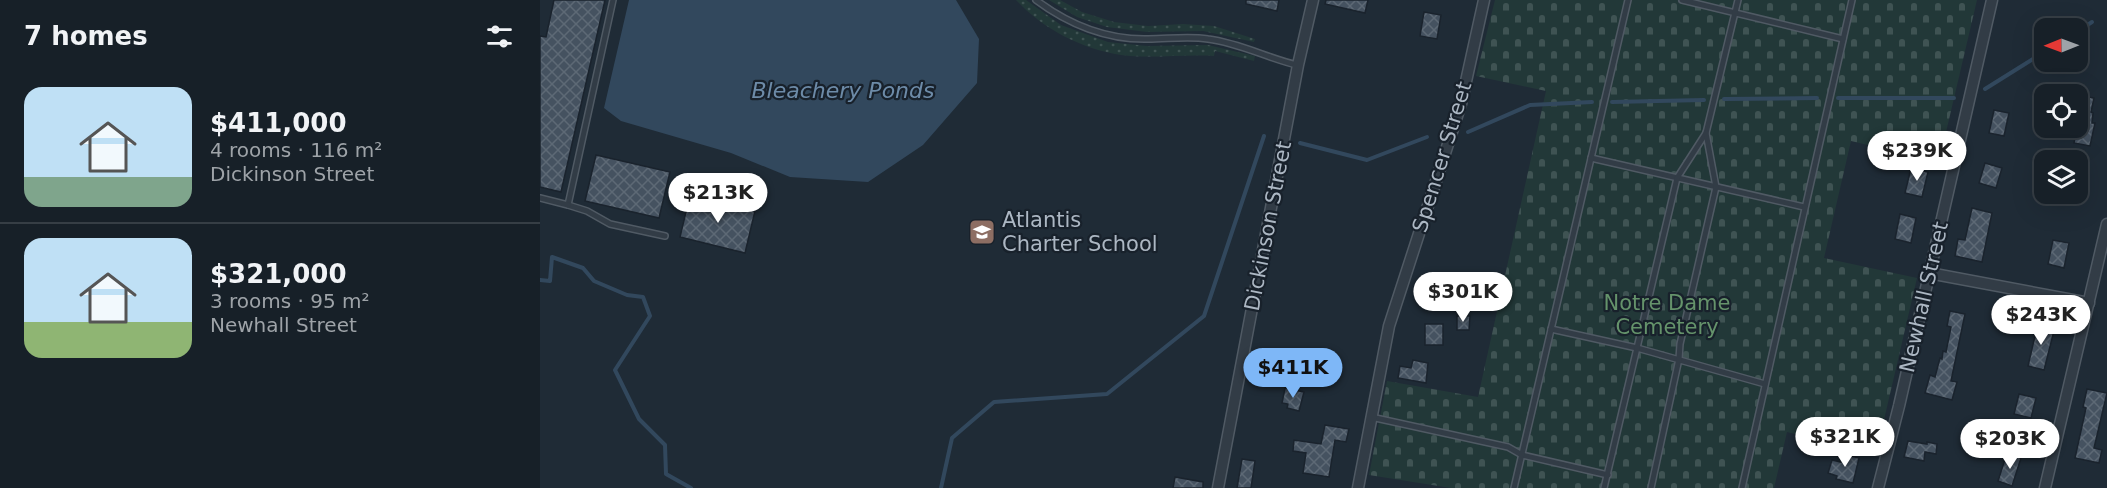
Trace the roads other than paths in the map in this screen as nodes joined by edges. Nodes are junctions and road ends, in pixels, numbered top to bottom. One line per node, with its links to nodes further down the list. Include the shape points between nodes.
1 (613, 0): 18 (lane)
2 (1036, 0): 12 (lane, via 1061,17 1113,36 1210,39)
3 (1313, 0): 12 (street, Dickinson Street)
4 (1484, 0): 28 (street, Spencer Street, via 1461,104 1389,326)
5 (1628, 0): 14 (lane)
6 (1682, 0): 10 (lane)
7 (1738, 0): 10 (lane)
8 (1852, 0): 11 (lane)
9 (1992, 0): 22 (street, Newhall Street)
10 (1736, 13): 11 (lane); 13 (lane)
11 (1843, 39): 19 (lane)
12 (1298, 65): 32 (street, Dickinson Street)
13 (1706, 133): 15 (lane); 16 (lane)
14 (1591, 158): 15 (lane); 24 (lane)
15 (1677, 178): 16 (lane); 25 (lane)
16 (1716, 187): 19 (lane); 26 (lane)
17 (540, 198): 18 (lane)
18 (568, 205): 21 (lane, via 610,224)
19 (1804, 207): 27 (lane)
20 (2107, 224): 23 (street)
21 (665, 236)
22 (1929, 273): 23 (street); 38 (street, Newhall Street)
23 (2089, 303): 39 (street)
24 (1551, 328): 25 (lane); 29 (lane)
25 (1637, 348): 26 (lane); 30 (lane)
26 (1679, 359): 27 (lane); 36 (lane)
27 (1765, 384): 37 (lane)
28 (1371, 417): 29 (lane, via 1508,447); 33 (street, Spencer Street)
29 (1522, 455): 30 (lane); 34 (lane)
30 (1608, 475): 31 (lane)
31 (1605, 487): 35 (lane)
32 (1218, 488)
33 (1358, 488)
34 (1514, 488)
35 (1612, 488)
36 (1651, 488)
37 (1742, 488)
38 (1878, 488)
39 (2045, 488)

